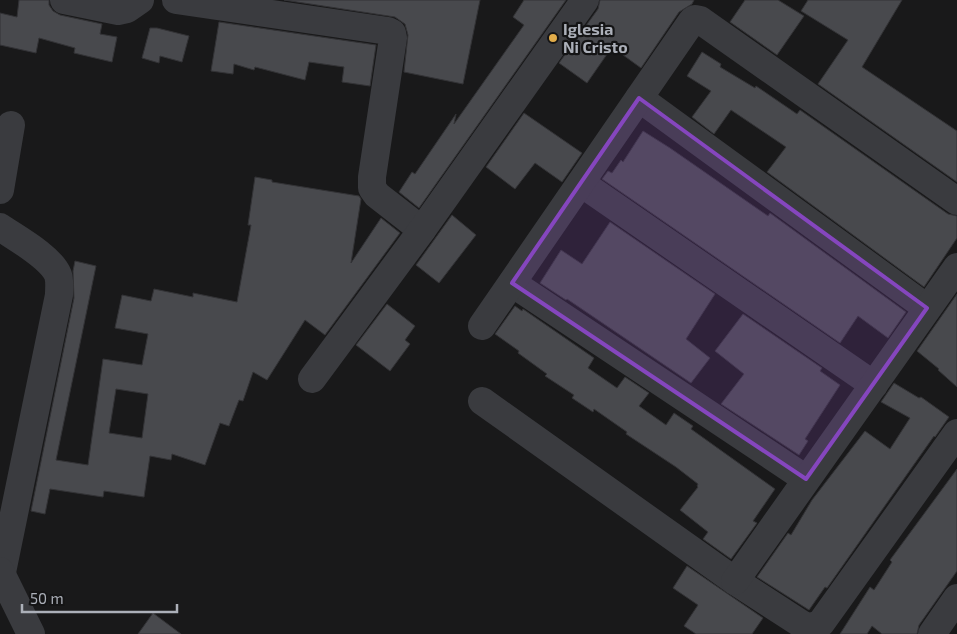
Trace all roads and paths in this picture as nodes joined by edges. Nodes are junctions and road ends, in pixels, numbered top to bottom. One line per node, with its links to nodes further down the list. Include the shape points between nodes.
1 (64, 0): 2 (street, via 118,11)
2 (140, 0)
3 (176, 0): 11 (street, via 392,33 372,188)
4 (585, 0): 11 (street)
5 (639, 98): 7 (street); 9 (street, via 692,21 700,20); 14 (street)
6 (11, 125): 8 (street)
7 (580, 183): 13 (street); 17 (street)
8 (0, 190)
9 (957, 201)
10 (0, 227): 21 (street, via 51,263 59,286)
11 (422, 230): 16 (street)
12 (957, 267): 14 (street)
13 (512, 283): 15 (street); 20 (street)
14 (927, 308): 17 (street)
15 (482, 326)
16 (312, 379)
17 (874, 385): 20 (street)
18 (482, 401): 22 (street)
19 (957, 432): 24 (street)
20 (806, 479): 22 (street)
21 (0, 576): 25 (street)
22 (735, 581): 24 (street)
23 (957, 598): 26 (street)
24 (815, 630)
25 (31, 634)
26 (932, 634)

